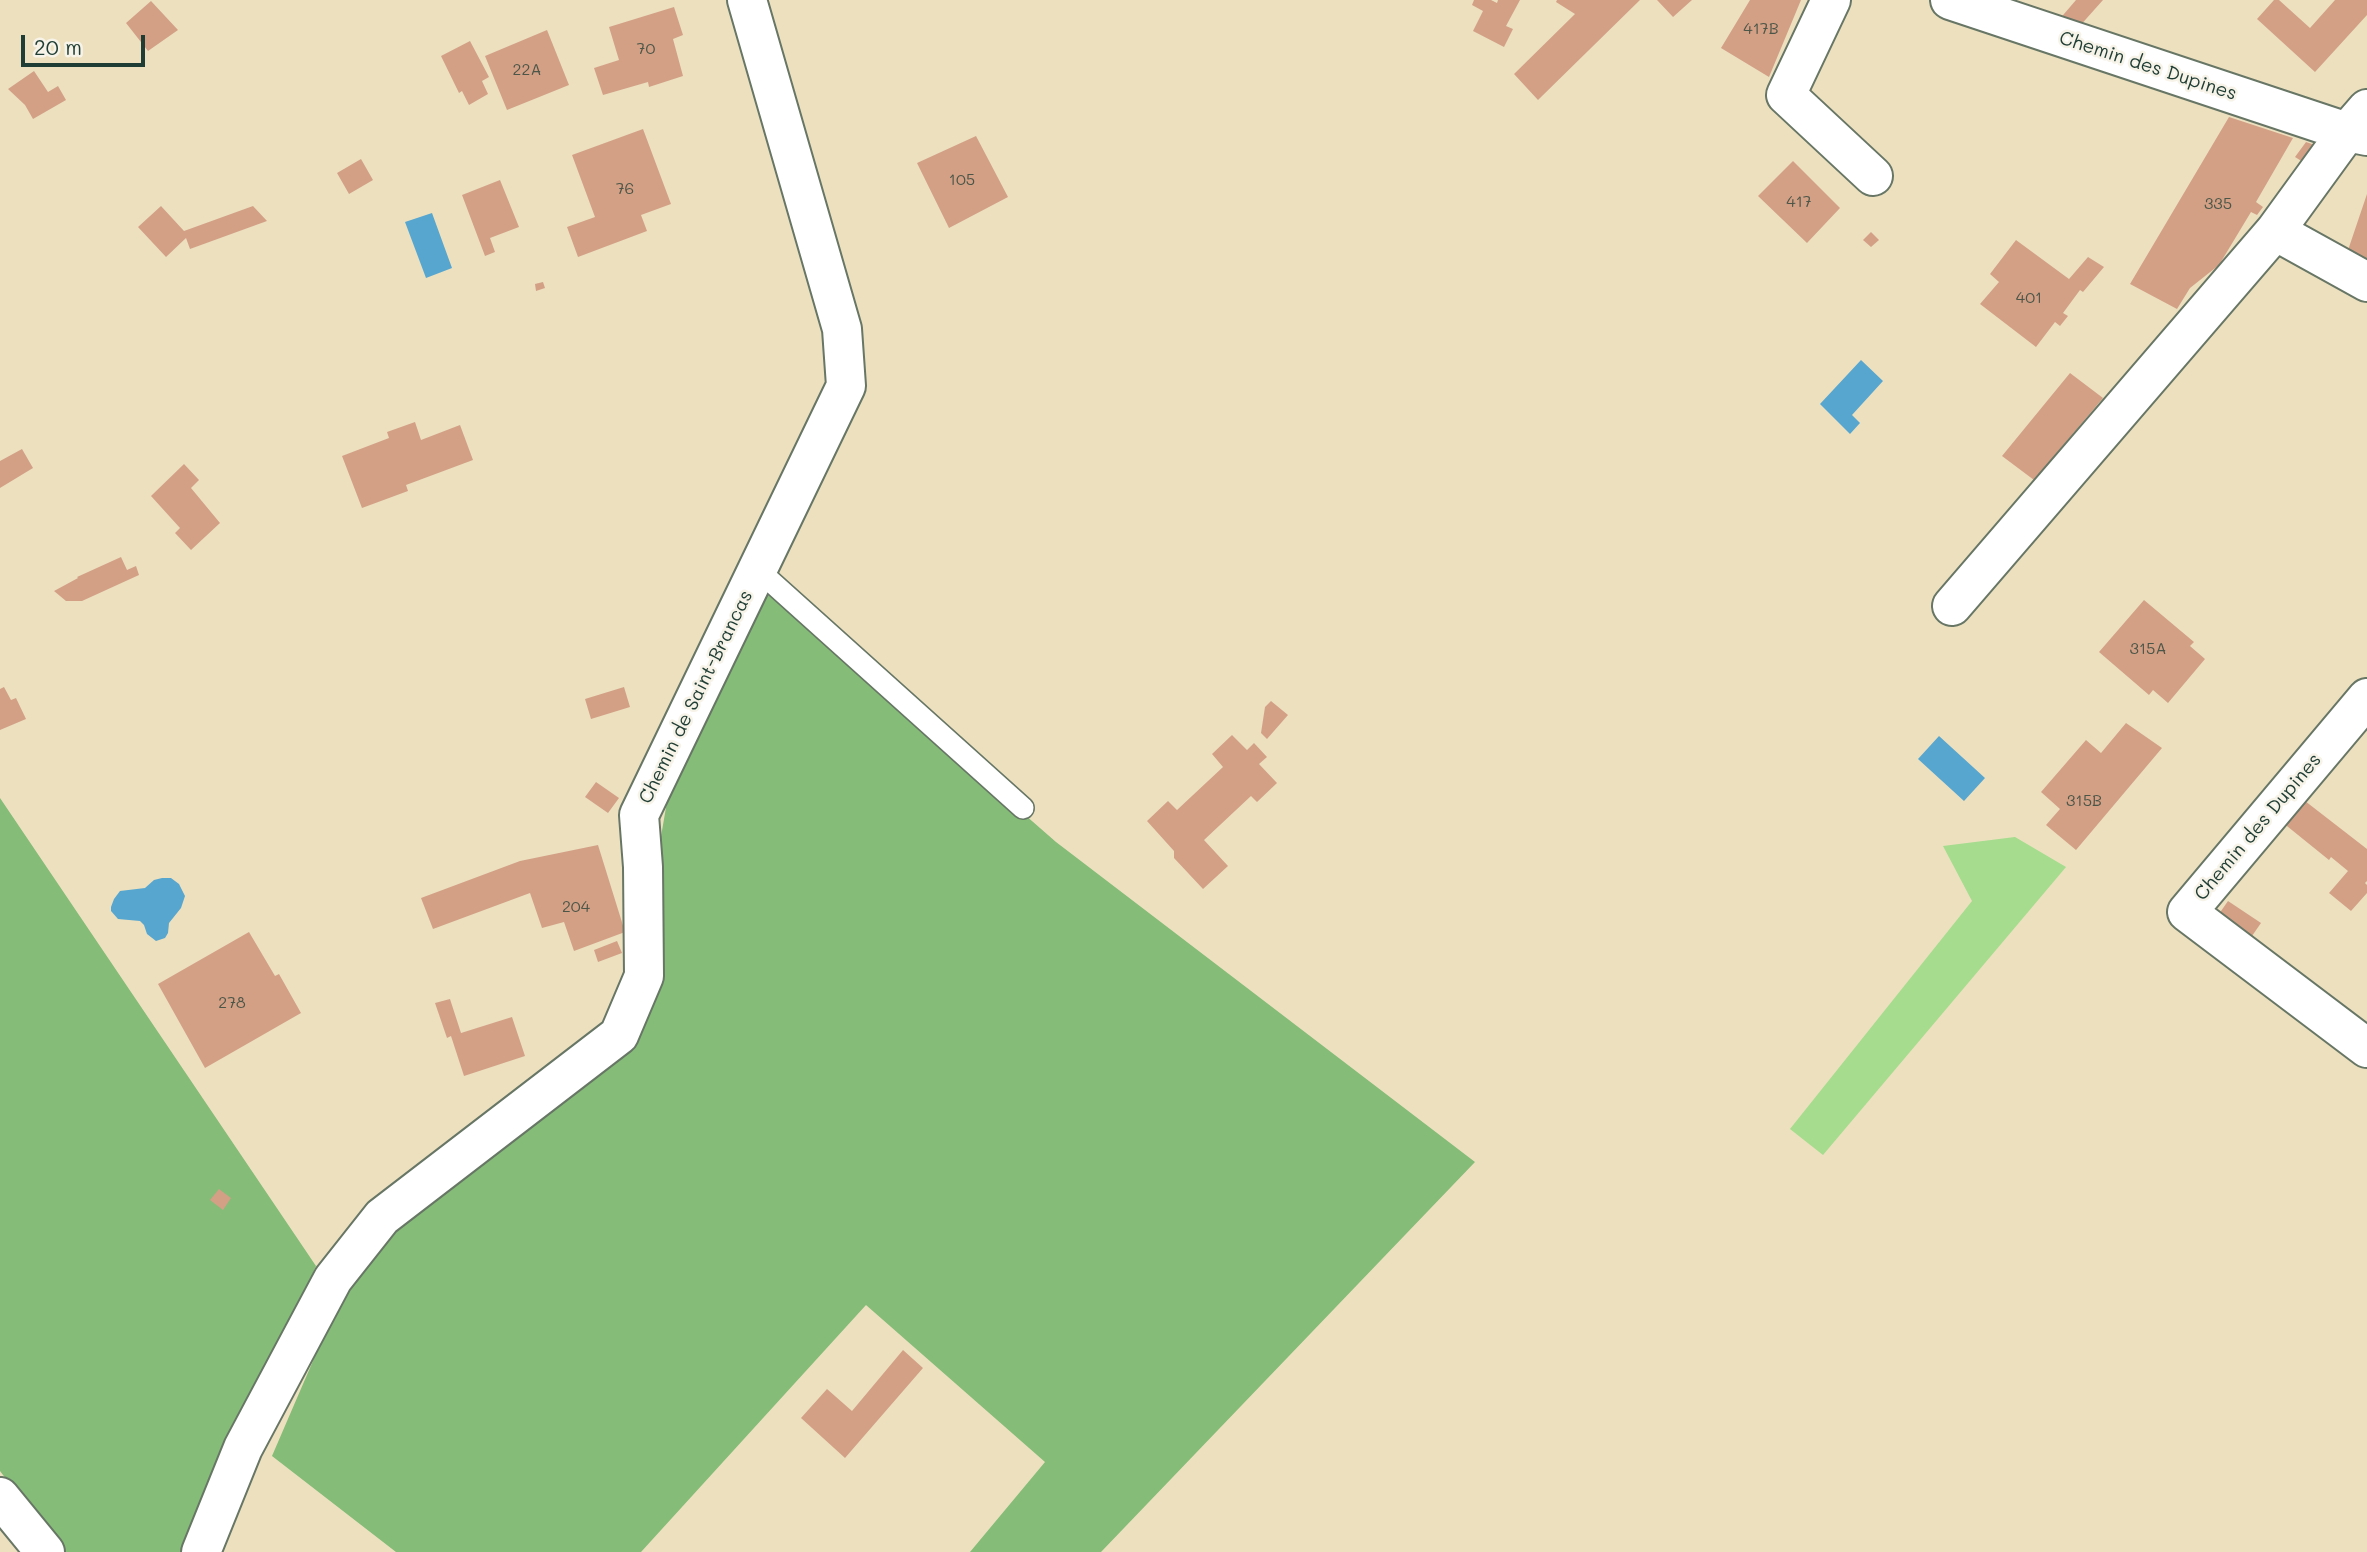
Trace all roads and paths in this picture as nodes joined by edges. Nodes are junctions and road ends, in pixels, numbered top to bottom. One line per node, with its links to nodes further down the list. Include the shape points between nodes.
1 (747, 0): 8 (street, Chemin de Saint-Brancas, via 842,329 846,386)
2 (1831, 0): 5 (street, via 1786,95)
3 (1950, 0): 4 (street, Chemin des Dupines)
4 (2360, 126): 6 (street, Chemin des Dupines)
5 (1873, 176)
6 (2275, 231): 7 (street); 9 (street, Chemin des Dupines)
7 (2367, 282)
8 (757, 569): 11 (lane); 15 (street, Chemin de Saint-Brancas, via 639,815 644,976 619,1035 382,1217 332,1279 243,1448)
9 (1952, 606)
10 (2367, 698): 12 (street, Chemin des Dupines, via 2187,912)
11 (1023, 808)
12 (2367, 1048)
13 (0, 1497): 14 (street)
14 (45, 1552)
15 (201, 1552)

